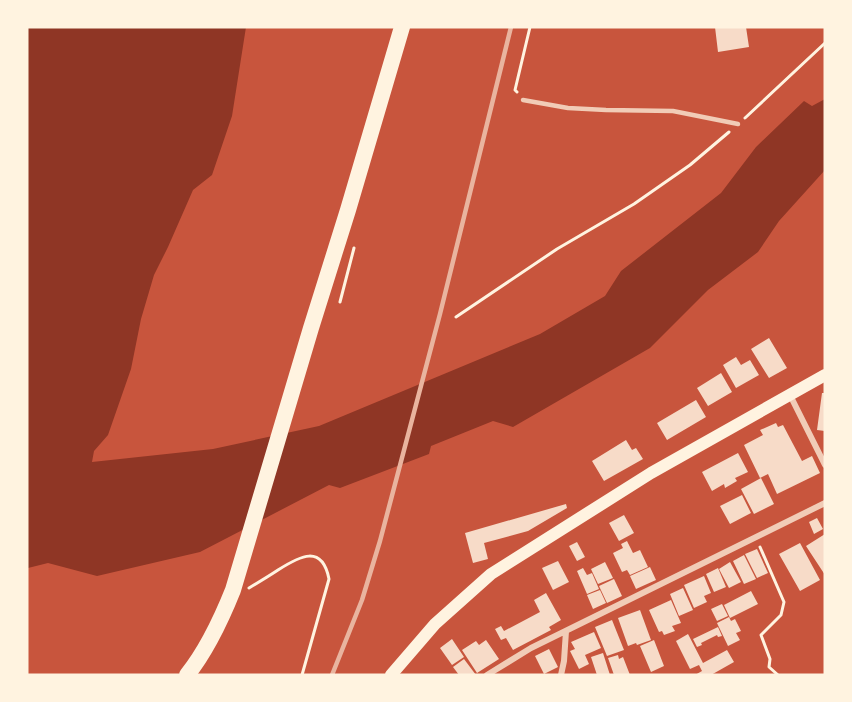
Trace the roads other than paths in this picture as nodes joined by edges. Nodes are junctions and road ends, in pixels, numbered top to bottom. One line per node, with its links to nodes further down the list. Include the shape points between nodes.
1 (402, 27): 9 (highway, via 230,596 223,616)
2 (523, 100): 3 (lane, via 568,108 673,111)
3 (738, 124)
4 (825, 375): 5 (main road)
5 (790, 395): 6 (street); 10 (main road, via 651,473 491,574 435,624)
6 (825, 465)
7 (825, 503): 8 (street)
8 (566, 631): 11 (street); 12 (street)
9 (187, 675)
10 (391, 675)
11 (487, 675)
12 (561, 675)

